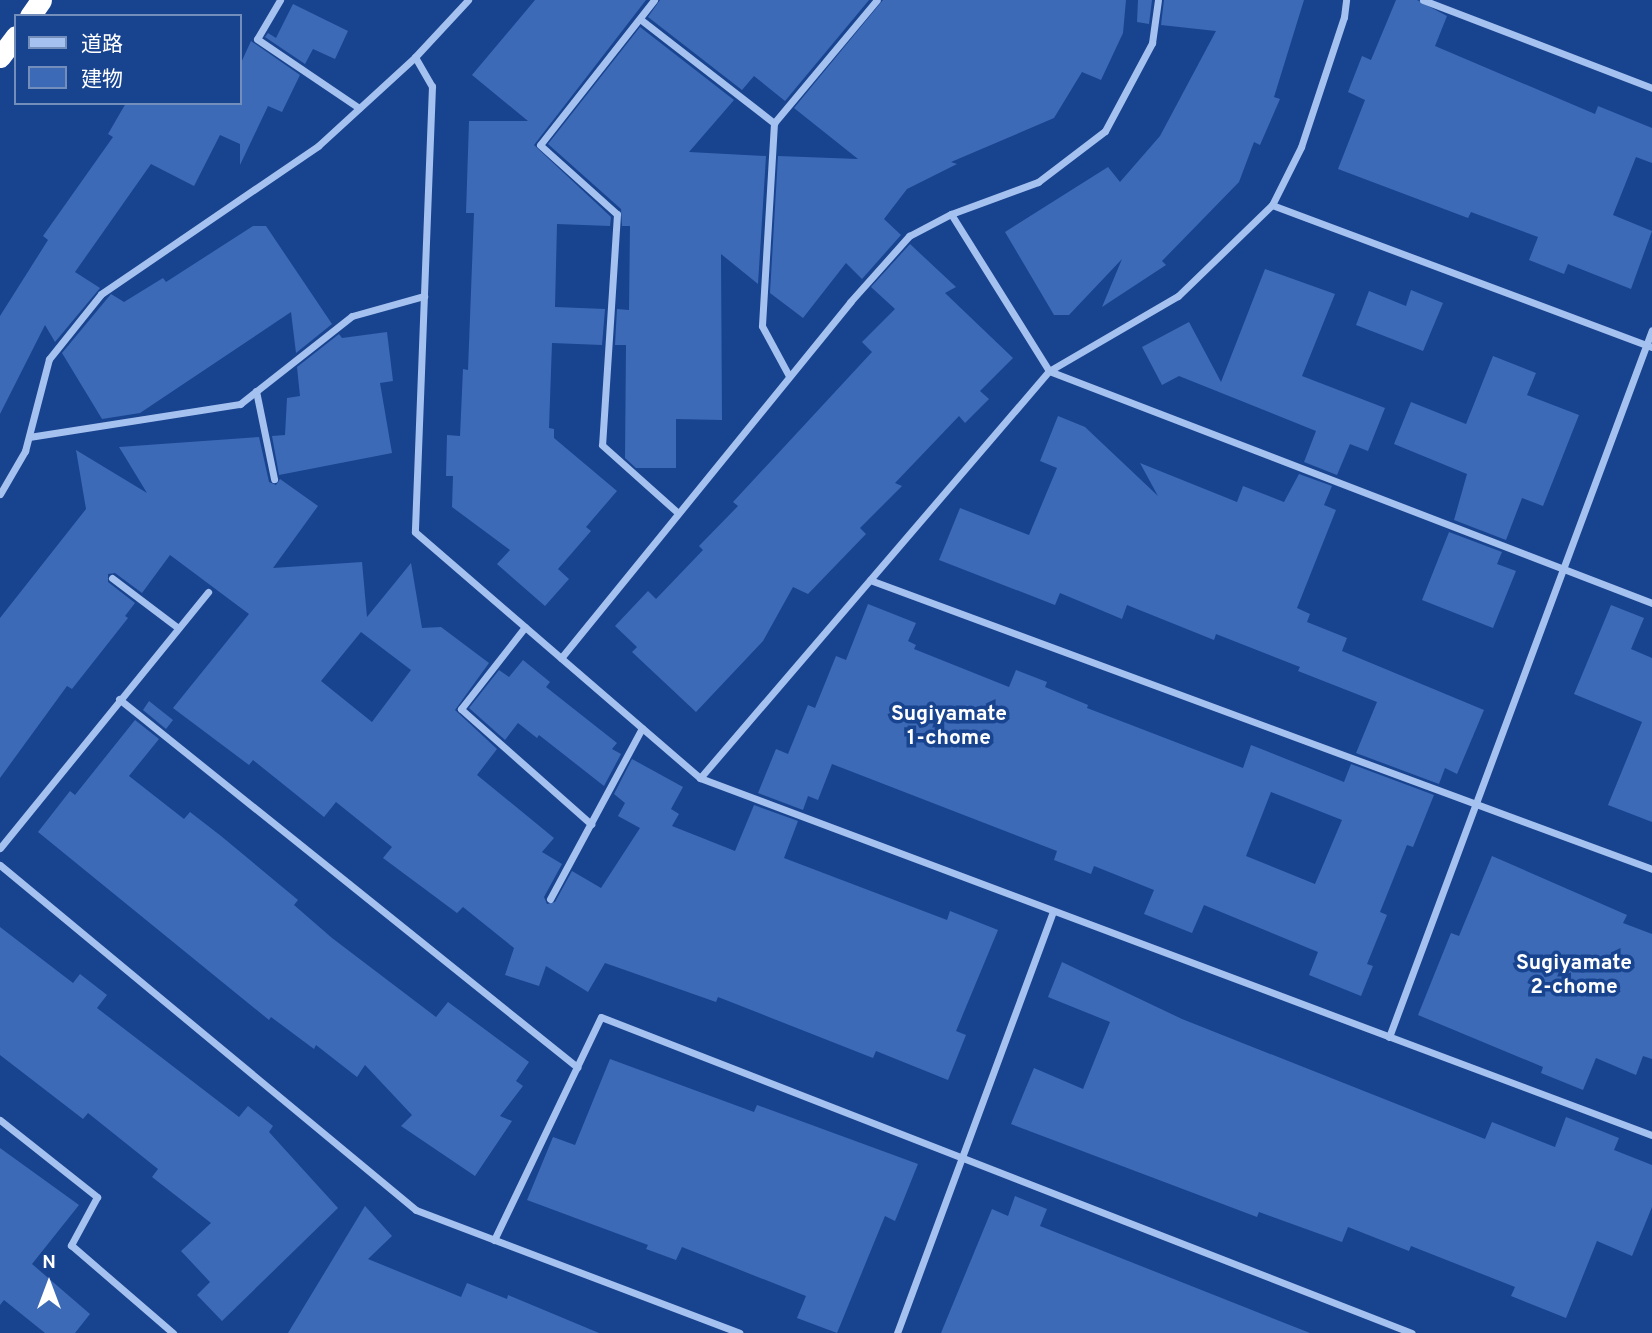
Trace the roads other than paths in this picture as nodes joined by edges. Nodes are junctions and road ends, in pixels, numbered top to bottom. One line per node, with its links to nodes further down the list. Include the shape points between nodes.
1 (280, 0): 13 (street, via 257,39)
2 (468, 0): 11 (street)
3 (654, 0): 8 (street)
4 (877, 0): 14 (street)
5 (1158, 0): 16 (street, via 1152,43 1105,131 1038,182)
6 (1346, 0): 15 (street, via 1301,147)
7 (1423, 0): 12 (street)
8 (640, 19): 14 (street); 26 (street, via 540,145 617,214 602,445)
9 (14, 39): 10 (highway)
10 (0, 57)
11 (415, 57): 13 (street); 17 (street, via 432,86)
12 (1652, 88)
13 (359, 108): 23 (street, via 317,146 101,293 49,359)
14 (774, 123): 21 (street, via 762,326)
15 (1272, 205): 19 (street); 20 (street, via 1178,296)
16 (951, 214): 20 (street); 21 (street, via 909,236)
17 (424, 296): 22 (street, via 352,316); 32 (street, via 415,532)
18 (1652, 330): 19 (street)
19 (1649, 346): 27 (street)
20 (1049, 371): 27 (street); 29 (street)
21 (789, 376): 26 (street)
22 (256, 391): 23 (street, via 240,404); 24 (street)
23 (29, 437): 25 (street)
24 (274, 480)
25 (0, 494)
26 (678, 513): 34 (street)
27 (1563, 569): 31 (street); 38 (street)
28 (113, 578): 33 (street)
29 (870, 580): 37 (street); 38 (street)
30 (208, 592): 33 (street)
31 (1652, 603)
32 (525, 627): 34 (street); 39 (street, via 461,709)
33 (178, 628): 35 (street)
34 (561, 658): 36 (street)
35 (119, 698): 40 (street); 46 (street)
36 (642, 728): 37 (street); 39 (street)
37 (700, 778): 44 (street)
38 (1476, 804): 42 (street); 45 (street)
39 (591, 824): 43 (street)
40 (0, 848)
41 (0, 865): 50 (street, via 416,1210)
42 (1652, 869)
43 (550, 899)
44 (1053, 911): 45 (street); 49 (street)
45 (1389, 1037): 48 (street)
46 (576, 1067): 49 (street, via 601,1017); 50 (street)
47 (0, 1120): 51 (street, via 97,1197 71,1245)
48 (1652, 1135)
49 (962, 1158): 53 (street); 54 (street)
50 (494, 1240): 52 (street)
51 (173, 1333)
52 (739, 1333)
53 (897, 1333)
54 (1412, 1333)

